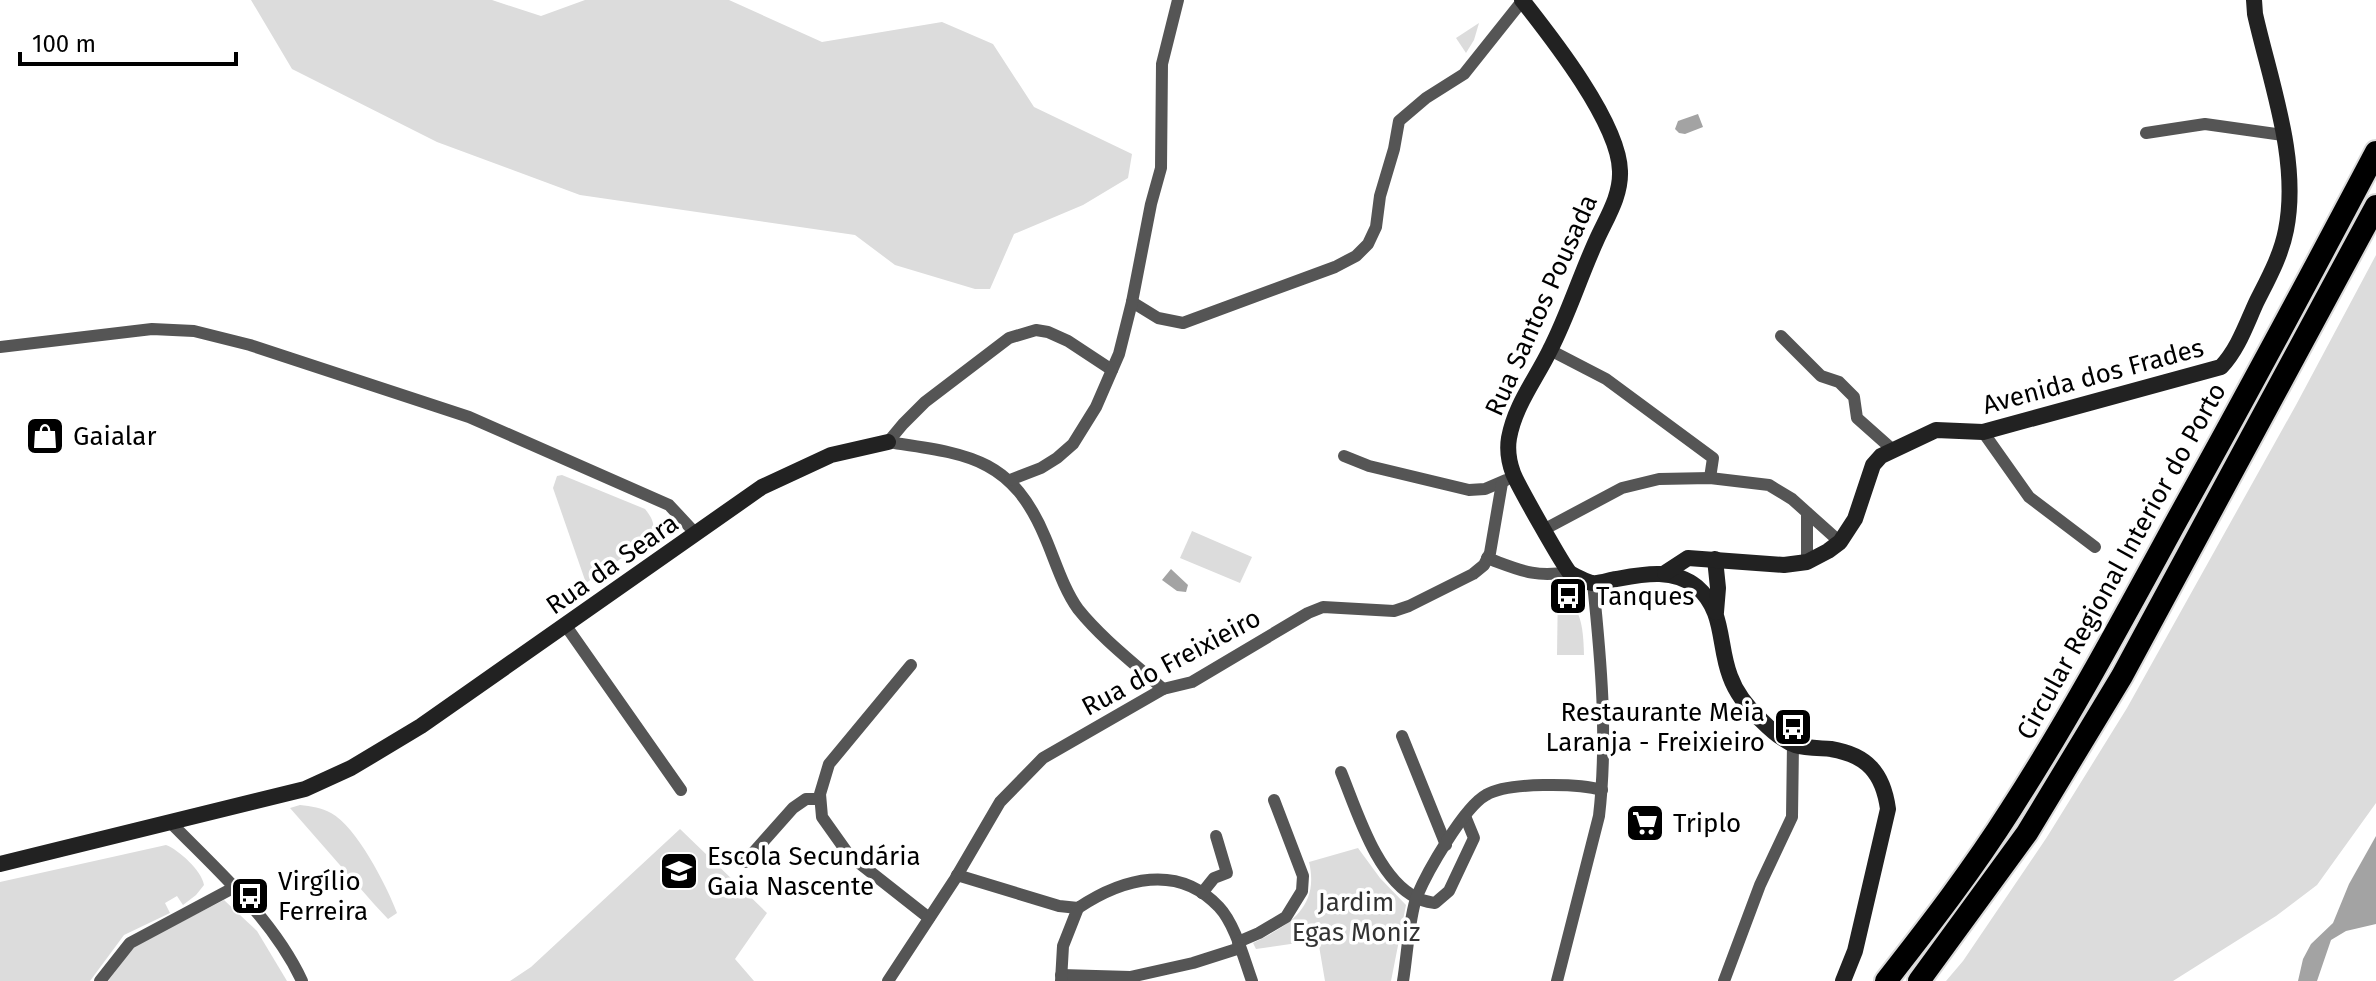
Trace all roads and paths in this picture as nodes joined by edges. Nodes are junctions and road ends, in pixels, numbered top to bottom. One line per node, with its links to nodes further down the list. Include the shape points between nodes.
1 (1178, 0): 8 (street, via 1162,64 1161,168)
2 (1522, 0): 8 (street, via 1464,74 1399,121 1376,227 1356,256 1183,323 1158,318); 11 (street, Rua Santos Pousada, via 1562,50 1595,105 1613,140 1620,170 1616,201)
3 (2254, 0): 5 (street)
4 (2146, 133): 5 (street, via 2205,124)
5 (2283, 135): 13 (street, Avenida dos Frades, via 2288,195 2282,245 2221,367)
6 (2376, 152): 66 (highway, Circular Regional Interior do Porto, via 2069,713 1965,877)
7 (2376, 206): 67 (highway, Circular Regional Interior do Porto, via 2122,676 2027,833)
8 (1132, 302): 12 (street)
9 (1781, 336): 15 (street, via 1821,376 1839,382 1854,397 1857,418)
10 (0, 347): 22 (street, via 152,329 194,331 250,345 469,417 669,505)
11 (1550, 350): 17 (street, via 1606,379 1713,458); 18 (street, Rua Santos Pousada, via 1509,437)
12 (1112, 370): 14 (street, via 1048,332 1009,338 925,402); 19 (street, via 1073,444 1041,468)
13 (1983, 432): 15 (street, Avenida dos Frades, via 1936,430); 24 (street, via 2029,497)
14 (888, 442): 19 (street, Rua da Seara, via 957,453); 22 (street, Rua da Seara, via 831,455 762,487)
15 (1893, 450): 23 (street, Avenida dos Frades, via 1873,465 1855,519)
16 (1344, 456): 18 (street, via 1469,490)
17 (1710, 478): 20 (street, via 1769,485); 21 (street, via 1659,479 1622,488)
18 (1508, 479): 21 (street, Rua Santos Pousada); 25 (street)
19 (1010, 480): 34 (street, Rua da Seara, via 1037,518 1078,609)
20 (1807, 513): 23 (street); 27 (street)
21 (1545, 529): 28 (street, Rua Santos Pousada)
22 (696, 534): 32 (street, Rua da Seara)
23 (1840, 542): 27 (street)
24 (2095, 547)
25 (1487, 558): 28 (street, via 1531,574); 34 (street, Rua do Freixieiro, via 1473,574 1394,611 1323,607 1308,613 1192,682)
26 (1715, 559): 27 (street); 29 (street, via 1688,558); 31 (street)
27 (1807, 562)
28 (1569, 572): 30 (street)
29 (1665, 573): 30 (street); 31 (street, via 1697,588)
30 (1593, 583): 39 (street)
31 (1716, 612): 36 (street, via 1739,696)
32 (566, 626): 38 (street); 43 (street, Rua da Seara, via 351,768 305,789)
33 (911, 665): 40 (street, via 829,764)
34 (1163, 689): 48 (street, Rua do Freixieiro, via 1043,758 1000,802)
35 (1402, 736): 45 (street)
36 (1793, 744): 64 (street, via 1792,817); 65 (street, via 1850,754 1878,774 1885,790 1888,809 1855,951)
37 (1341, 772): 51 (street, via 1373,851)
38 (681, 790)
39 (1602, 790): 42 (street, via 1518,787 1487,795); 63 (street)
40 (820, 799): 46 (street, via 806,799 793,808); 53 (street, via 822,817 849,855)
41 (1274, 800): 54 (street, via 1303,876 1302,891 1286,917)
42 (1465, 816): 45 (street); 51 (street, via 1474,838 1449,891 1435,903)
43 (171, 823): 47 (street, Rua da Seara); 49 (street)
44 (1216, 836): 50 (street, via 1227,873 1214,878)
45 (1446, 845): 51 (street)
46 (745, 862)
47 (0, 864)
48 (957, 875): 52 (street); 53 (street, Rua do Freixieiro)
49 (233, 888): 58 (street, via 130,943); 59 (street, via 272,931)
50 (1202, 893): 52 (street, via 1176,881 1145,879 1120,885); 54 (street, via 1221,908)
51 (1416, 898): 62 (street)
52 (1078, 908): 56 (street, via 1063,946)
53 (929, 918): 60 (street, Rua do Freixieiro)
54 (1239, 945): 55 (street); 61 (street)
55 (1167, 975): 57 (street)
56 (1061, 978): 57 (street)
57 (1130, 979)
58 (100, 981)
59 (302, 981)
60 (888, 981)
61 (1252, 981)
62 (1403, 981)
63 (1557, 981)
64 (1724, 981)
65 (1843, 981)
66 (1886, 981)
67 (1919, 981)

